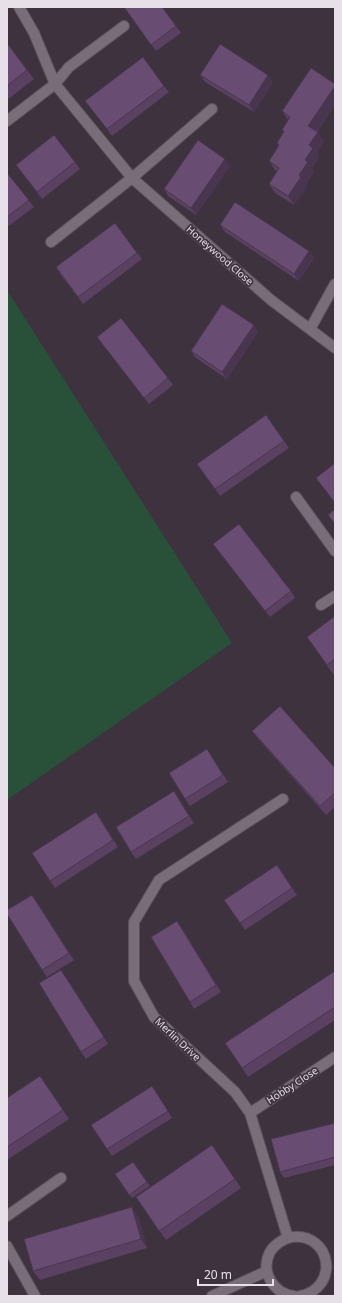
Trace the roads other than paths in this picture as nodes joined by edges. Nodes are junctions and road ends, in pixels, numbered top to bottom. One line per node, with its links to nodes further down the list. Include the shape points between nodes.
1 (19, 7): 3 (street, Honeywood Close, via 34,33)
2 (124, 26): 3 (street, via 69,67)
3 (55, 84): 5 (street); 6 (street, Honeywood Close)
4 (212, 109): 6 (street)
5 (7, 121)
6 (132, 178): 7 (street); 9 (street, Honeywood Close, via 271,300)
7 (51, 242)
8 (335, 284): 9 (street)
9 (310, 328): 10 (street, Honeywood Close)
10 (335, 348)
11 (296, 497): 12 (street)
12 (335, 551)
13 (335, 596): 14 (street)
14 (321, 605)
15 (283, 799): 17 (street, Merlin Drive, via 159,880 134,922 134,981 154,1017 235,1092)
16 (335, 1057): 17 (street, Hobby Close)
17 (250, 1112): 20 (street, Merlin Drive)
18 (61, 1178): 19 (street)
19 (7, 1216)
20 (288, 1238): 22 (street, via 299,1236 308,1239); 23 (street, via 277,1244 270,1252)
21 (7, 1246): 24 (street)
22 (330, 1256): 27 (street, via 324,1279 317,1289)
23 (267, 1271): 25 (street); 26 (street, via 270,1281 279,1291)
24 (35, 1296)
25 (212, 1296)
26 (294, 1296)
27 (304, 1296)

